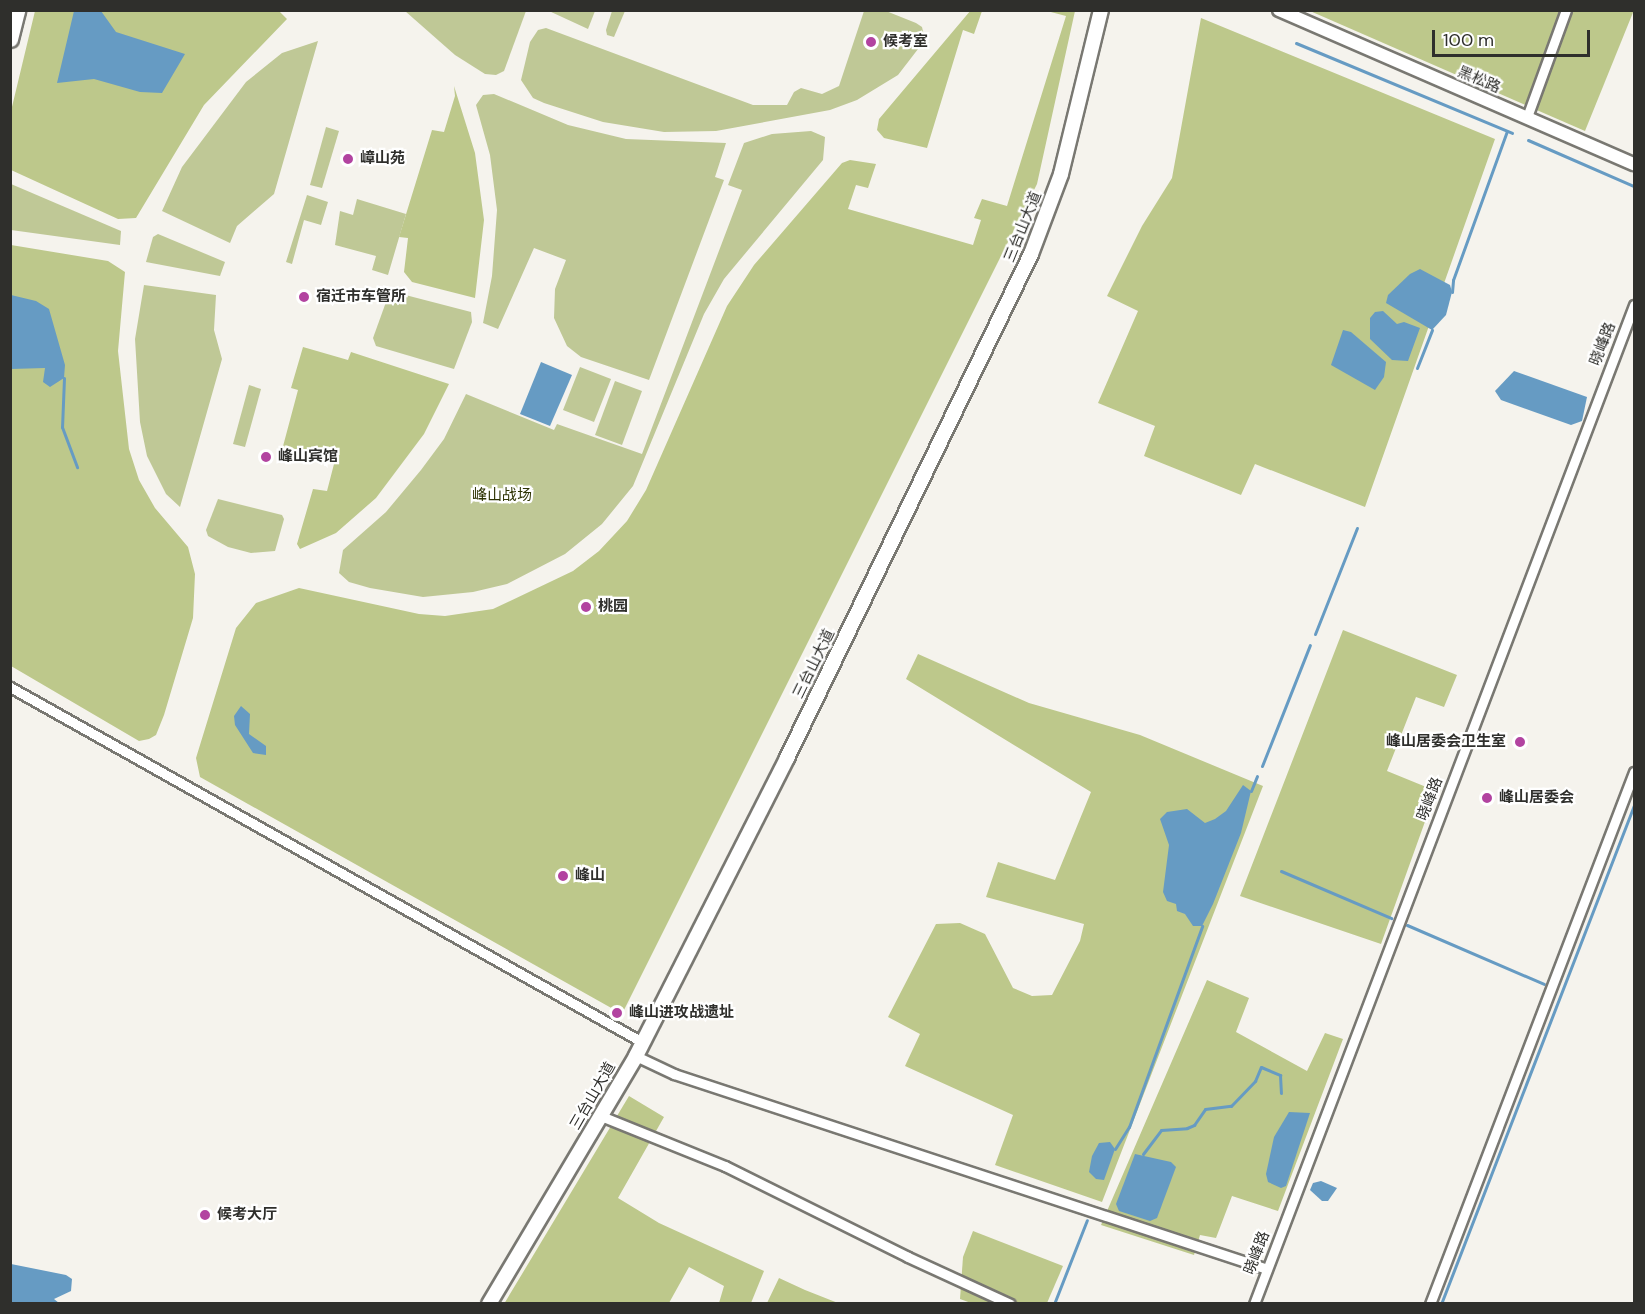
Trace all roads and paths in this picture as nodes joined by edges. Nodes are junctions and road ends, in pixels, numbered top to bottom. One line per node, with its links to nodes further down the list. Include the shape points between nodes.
1 (18, 10): 5 (highway)
2 (1101, 10): 11 (main road, 三台山大道, via 1061,174 1031,254 787,758)
3 (1279, 10): 6 (street, 黑松路)
4 (1566, 10): 6 (street)
5 (10, 39)
6 (1527, 117): 7 (street, 黑松路)
7 (1635, 164)
8 (1635, 305): 14 (street, 晓峰路)
9 (10, 687): 11 (street)
10 (1635, 772): 18 (street)
11 (642, 1042): 12 (main road, 三台山大道)
12 (636, 1056): 13 (main road, 三台山大道); 14 (street, via 674,1074)
13 (601, 1116): 15 (main road, 三台山大道); 16 (street, via 725,1166)
14 (1268, 1269): 17 (street, 晓峰路)
15 (489, 1304)
16 (1010, 1304)
17 (1254, 1304)
18 (1430, 1304)

